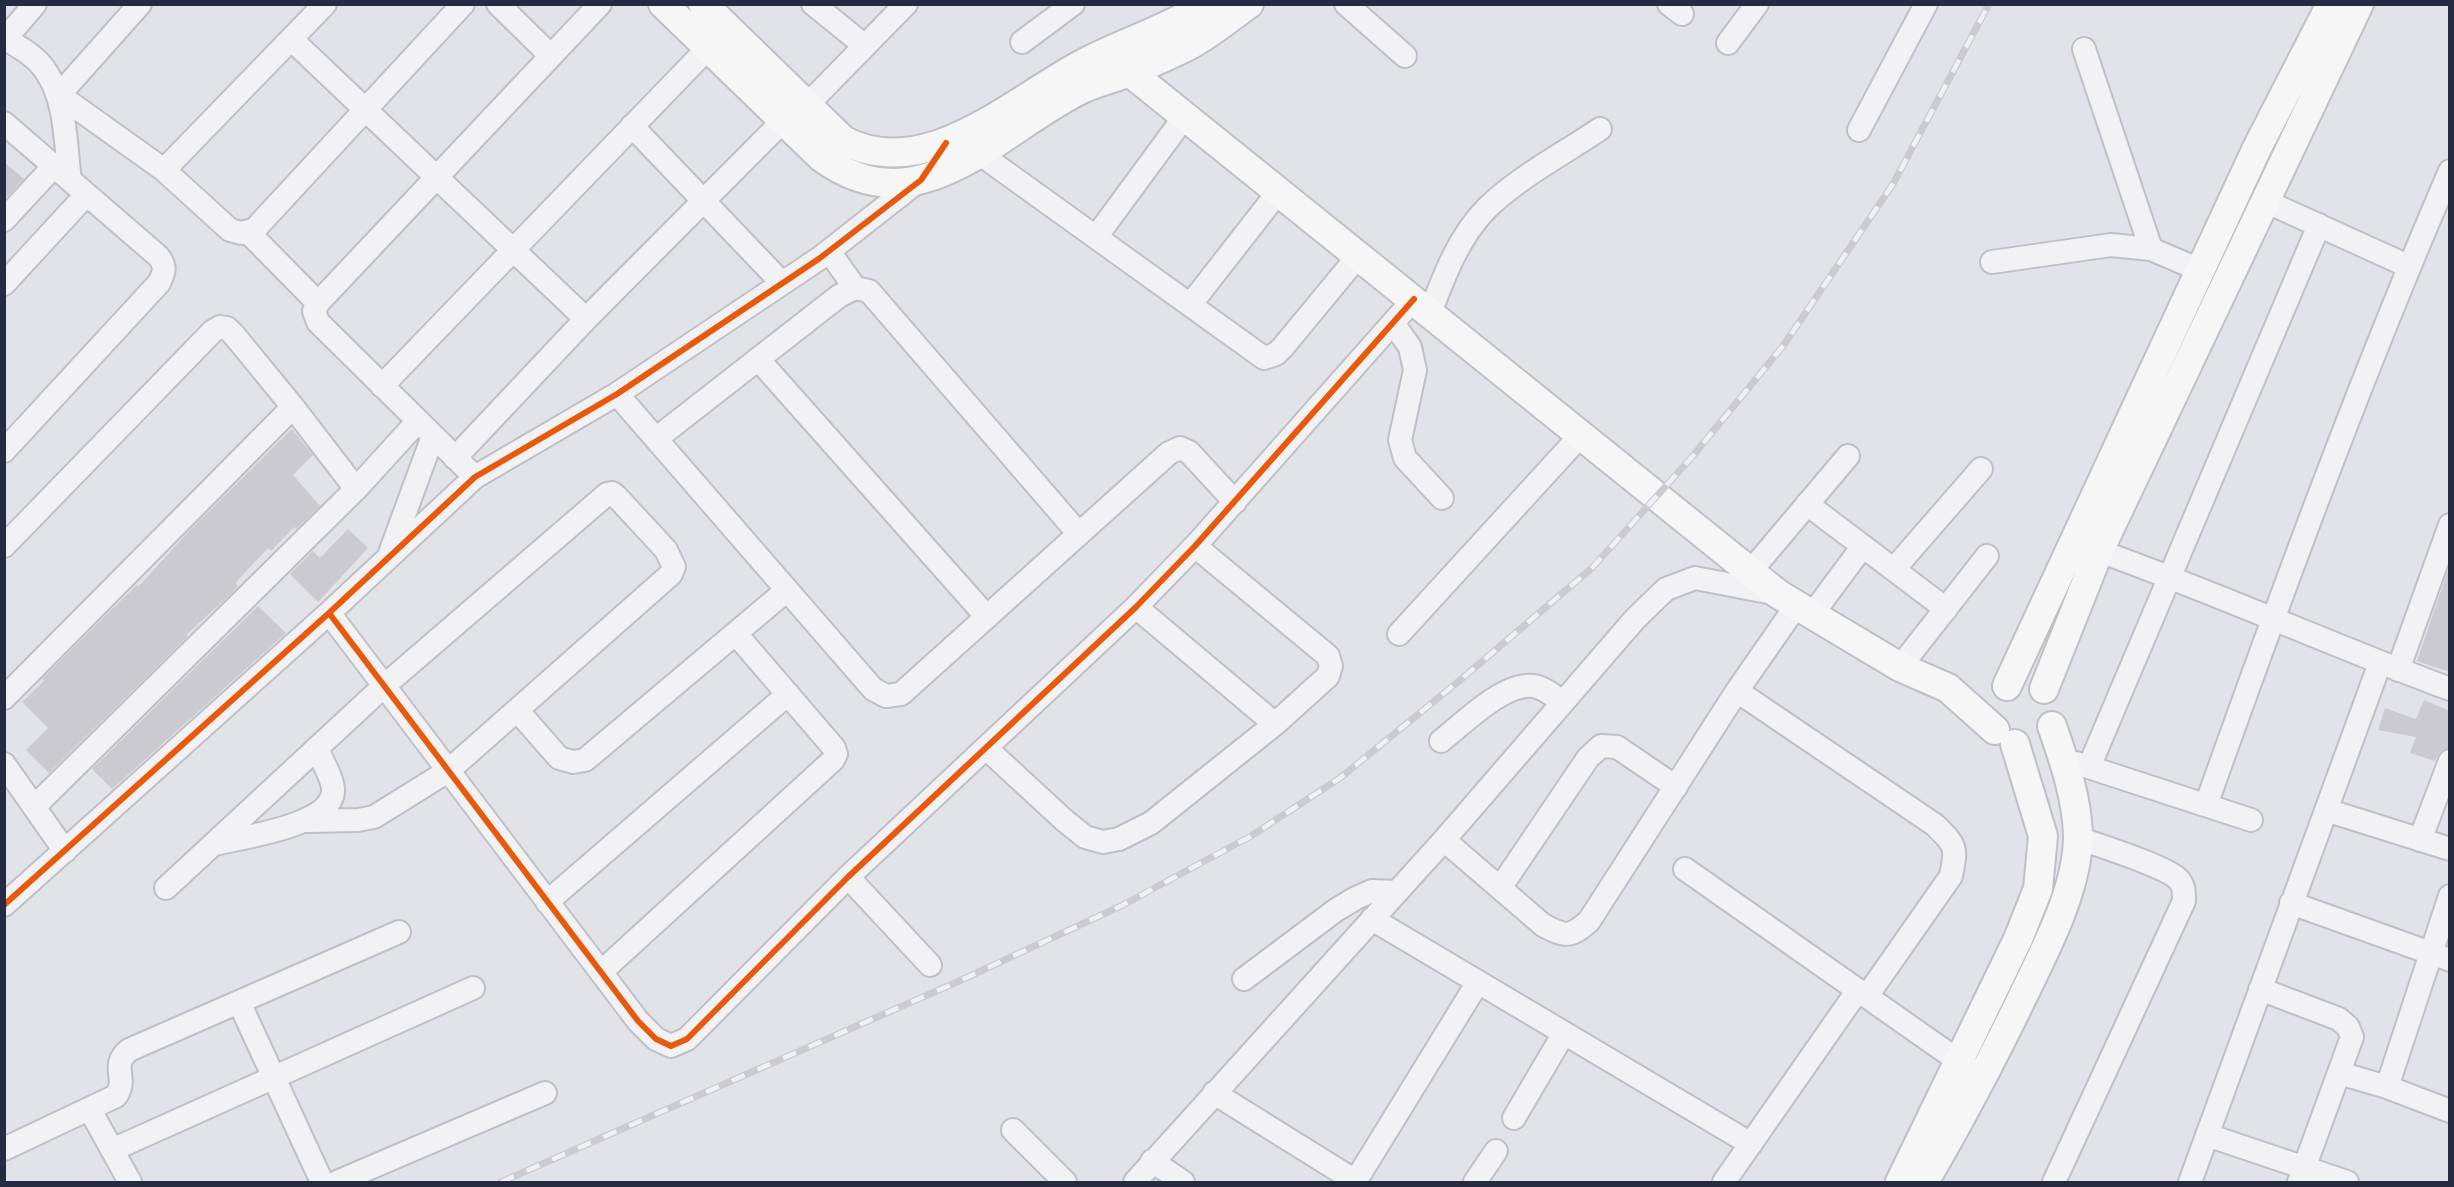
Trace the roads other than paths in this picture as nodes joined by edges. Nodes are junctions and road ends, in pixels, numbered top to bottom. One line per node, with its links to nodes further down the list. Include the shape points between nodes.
1 (35, 4): 19 (street)
2 (140, 4): 30 (street)
3 (325, 4): 20 (street)
4 (463, 4): 32 (street)
5 (498, 4): 28 (street)
6 (600, 4): 28 (street)
7 (663, 4): 24 (main road)
8 (703, 4): 31 (main road)
9 (813, 4): 23 (street)
10 (906, 4): 23 (street)
11 (1072, 4): 21 (street)
12 (1208, 4): 26 (main road, via 1181,21)
13 (1249, 4): 29 (main road, via 1190,45)
14 (1346, 4): 27 (street)
15 (1757, 4): 22 (street)
16 (1926, 4): 38 (street)
17 (2331, 4): 59 (main road)
18 (2359, 4): 47 (main road)
19 (5, 39): 30 (street, via 45,69)
20 (291, 39): 32 (street); 41 (street)
21 (1022, 42)
22 (1728, 43)
23 (865, 46): 31 (street)
24 (707, 49): 34 (main road); 36 (street)
25 (2084, 49): 53 (street)
26 (1106, 53): 29 (main road); 39 (main road)
27 (1405, 56)
28 (551, 57): 43 (street)
29 (1131, 72): 33 (main road); 40 (main road, via 1082,89)
30 (59, 95): 41 (street); 44 (street)
31 (807, 105): 39 (main road, via 843,141 862,148 908,152)
32 (365, 109): 43 (street); 51 (street, via 254,230)
33 (1185, 116): 46 (main road); 52 (street)
34 (782, 122): 45 (main road, via 821,156 850,174 884,184); 48 (street)
35 (4, 123): 44 (street)
36 (632, 126): 48 (street); 54 (street)
37 (1600, 129): 65 (street, via 1487,209)
38 (1859, 130)
39 (946, 143): 45 (street)
40 (980, 154): 45 (main road, via 941,175); 52 (street)
41 (164, 170): 51 (street, via 230,230)
42 (2450, 171): 58 (street)
43 (437, 177): 54 (street); 63 (street)
44 (70, 180): 49 (street); 61 (street); 75 (street, via 158,256 164,274)
45 (921, 180): 55 (street)
46 (1279, 191): 56 (main road); 64 (street)
47 (2265, 201): 50 (street); 89 (main road)
48 (704, 202): 60 (street); 66 (street)
49 (4, 220)
50 (2319, 225): 58 (street); 95 (street)
51 (242, 233): 63 (street, via 248,232)
52 (1096, 237): 64 (street)
53 (2151, 249): 57 (street, via 2111,245); 59 (street)
54 (513, 250): 66 (street); 69 (street)
55 (829, 250): 60 (street); 62 (street)
56 (1359, 255): 64 (street, via 1283,347 1269,358); 65 (main road)
57 (1992, 262)
58 (2408, 266): 102 (street)
59 (2200, 270): 109 (main road)
60 (782, 283): 70 (street)
61 (4, 284)
62 (855, 288): 68 (street); 85 (street, via 869,291)
63 (318, 303): 69 (street, via 314,311 318,322)
64 (1190, 305)
65 (1422, 306): 67 (street); 73 (main road)
66 (586, 319): 77 (street)
67 (1393, 322): 81 (street, via 1410,347 1415,370 1400,440 1405,458); 82 (street)
68 (758, 359): 74 (street); 101 (street)
69 (382, 386): 72 (street)
70 (617, 394): 74 (street); 79 (street)
71 (293, 407): 80 (street); 86 (street, via 234,335 220,327); 114 (street)
72 (426, 429): 77 (street); 80 (street); 92 (street)
73 (1581, 435): 94 (main road); 104 (street)
74 (657, 438): 96 (street)
75 (4, 451)
76 (1848, 456): 83 (street)
77 (455, 458): 79 (street)
78 (1981, 469): 93 (street)
79 (476, 477): 92 (street)
80 (356, 489): 129 (street)
81 (1442, 498)
82 (1235, 502): 85 (street, via 1189,452 1180,448); 87 (street)
83 (1807, 504): 88 (street); 94 (street)
84 (2450, 525): 90 (street)
85 (1079, 534): 101 (street)
86 (4, 546)
87 (1195, 546): 98 (street); 117 (street, via 1328,656 1328,675)
88 (1863, 546): 93 (street); 97 (street)
89 (2099, 550): 95 (street); 110 (main road)
90 (2445, 551): 105 (street)
91 (1987, 556): 99 (street)
92 (388, 557): 100 (street)
93 (1894, 570): 99 (street)
94 (1750, 572): 97 (main road)
95 (2170, 576): 102 (street); 124 (street)
96 (788, 590): 101 (street, via 873,689 886,696 901,694); 103 (street)
97 (1795, 606): 106 (main road); 112 (street); 115 (street, via 1695,578 1666,589)
98 (1136, 607): 117 (street); 122 (street)
99 (1946, 609): 106 (street)
100 (329, 613): 107 (street); 138 (street)
101 (987, 617)
102 (2273, 617): 105 (street); 128 (street)
103 (736, 634): 113 (street); 116 (street, via 585,760 559,758)
104 (1399, 634)
105 (2389, 666): 111 (street); 130 (street)
106 (1900, 667): 108 (main road)
107 (384, 687): 116 (street, via 612,493 666,550 674,567 671,574); 121 (street); 126 (street)
108 (1948, 688): 109 (main road); 119 (main road)
109 (2003, 689): 110 (main road, via 2026,681); 119 (main road, via 1991,710)
110 (2044, 689): 118 (main road, via 2054,706)
111 (2450, 689)
112 (1737, 691): 127 (street); 157 (street, via 1935,825 1951,840 1956,852 1951,876)
113 (788, 694): 145 (street); 152 (street, via 834,748 833,760)
114 (4, 698)
115 (1562, 702): 120 (street, via 1536,686 1520,687 1500,695); 134 (street)
116 (517, 710): 126 (street)
117 (1275, 724): 122 (street, via 1150,823 1119,839 1103,842 1085,837)
118 (2052, 726): 119 (main road, via 2039,741 2030,744); 124 (main road)
119 (2005, 737): 160 (main road, via 2043,836 2038,889)
120 (1441, 741)
121 (317, 749): 132 (street, via 333,789 331,802); 136 (street)
122 (987, 749): 140 (street)
123 (2450, 761): 135 (street)
124 (2076, 763): 128 (street); 133 (main road)
125 (4, 764): 129 (street)
126 (448, 771): 132 (street, via 374,817); 145 (street)
127 (1676, 787): 142 (street, via 1617,747 1601,746 1588,758); 142 (street, via 1589,921 1575,933 1561,935)
128 (2206, 805): 131 (street)
129 (34, 807): 138 (street)
130 (2325, 810): 135 (street); 146 (street)
131 (2251, 820)
132 (307, 821): 136 (street)
133 (2078, 838): 163 (main road, via 2056,928); 189 (street, via 2164,870 2183,887 2184,901)
134 (1444, 840): 142 (street); 143 (street)
135 (2420, 840): 137 (street)
136 (214, 844): 141 (street)
137 (2450, 849)
138 (65, 851): 147 (street)
139 (1684, 869): 157 (street)
140 (848, 878): 151 (street); 152 (street, via 687,1039 671,1046 656,1039 638,1021)
141 (166, 888)
142 (1500, 888)
143 (1397, 892): 148 (street); 153 (street, via 1372,891 1336,909)
144 (2450, 896): 150 (street)
145 (547, 902): 152 (street)
146 (2291, 903): 150 (street); 156 (street)
147 (4, 905)
148 (1372, 919): 154 (street); 166 (street)
149 (399, 932): 158 (street)
150 (2440, 957): 164 (street)
151 (930, 965)
152 (600, 972)
153 (1244, 979)
154 (1478, 982): 159 (street); 184 (street)
155 (473, 988): 162 (street)
156 (2260, 989): 161 (street, via 2339,1019 2348,1027 2352,1037); 171 (street)
157 (1863, 993): 160 (street); 172 (street)
158 (239, 1002): 162 (street); 167 (street, via 129,1050 118,1067 122,1088 116,1096)
159 (1564, 1033): 169 (street); 172 (street)
160 (1960, 1062): 163 (street); 187 (main road)
161 (2339, 1073): 164 (street); 177 (street)
162 (274, 1077): 174 (street); 179 (street)
163 (1984, 1078): 188 (main road)
164 (2387, 1087): 168 (street)
165 (545, 1093): 180 (street)
166 (1214, 1094): 176 (street); 184 (street)
167 (90, 1110): 173 (street); 174 (street)
168 (2450, 1111)
169 (1514, 1118)
170 (1013, 1130): 181 (street)
171 (2207, 1135): 177 (street); 190 (street)
172 (1751, 1144): 186 (street)
173 (4, 1149)
174 (112, 1150): 178 (street)
175 (1496, 1151): 185 (street)
176 (1152, 1161): 182 (street); 183 (street)
177 (2302, 1175): 191 (street)
178 (130, 1182)
179 (322, 1182)
180 (337, 1182)
181 (1065, 1182)
182 (1135, 1182)
183 (1183, 1182)
184 (1356, 1182)
185 (1474, 1182)
186 (1724, 1182)
187 (1900, 1182)
188 (1924, 1182)
189 (2054, 1182)
190 (2190, 1182)
191 (2347, 1182)

